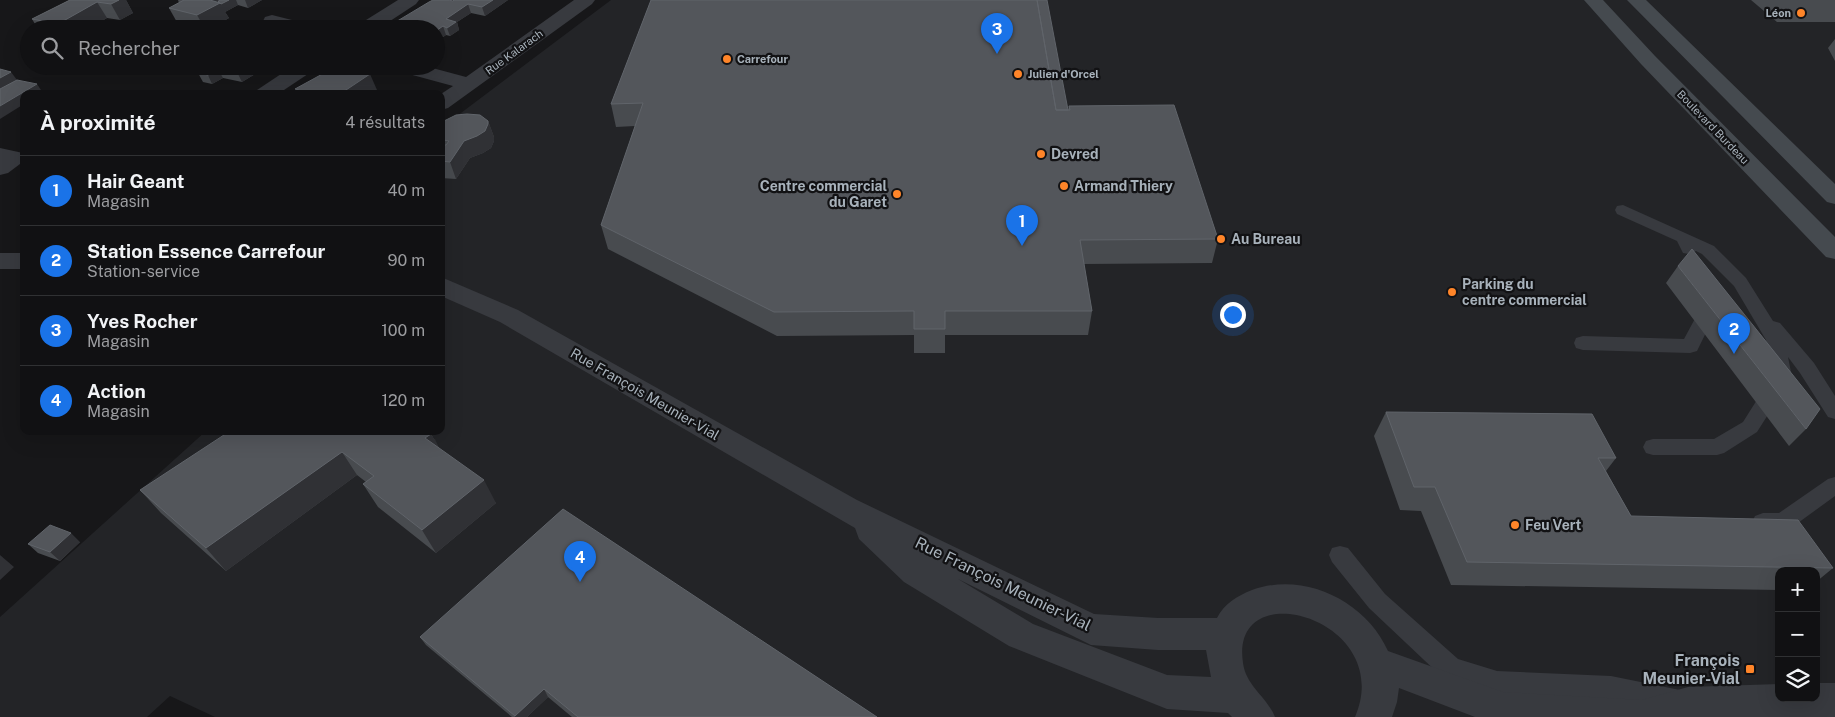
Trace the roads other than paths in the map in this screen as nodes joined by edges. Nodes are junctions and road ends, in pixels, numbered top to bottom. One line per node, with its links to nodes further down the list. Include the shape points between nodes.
1 (410, 0): 5 (street)
2 (586, 0): 8 (street, Rue Kalarach)
3 (1593, 0): 16 (main road, Boulevard Burdeau)
4 (1636, 0): 13 (main road)
5 (379, 20)
6 (293, 75): 9 (street)
7 (435, 75): 8 (street)
8 (469, 84): 10 (street, Rue Kalarach)
9 (270, 90)
10 (445, 101)
11 (0, 155): 12 (street, via 15,158)
12 (0, 168)
13 (1835, 196)
14 (1623, 210): 15 (lane)
15 (1684, 238): 19 (lane); 20 (lane, via 1708,250)
16 (1835, 251)
17 (0, 261): 18 (street)
18 (20, 261)
19 (1697, 265)
20 (1740, 282): 24 (lane, via 1807,368); 25 (lane, via 1775,340 1782,377 1750,427 1717,447)
21 (1712, 286): 23 (lane, via 1717,294 1690,346)
22 (445, 288): 27 (street, Rue François Meunier-Vial, via 509,316)
23 (1583, 343)
24 (1835, 412)
25 (1653, 446)
26 (1835, 485): 28 (lane, via 1783,522)
27 (846, 508): 30 (street, Rue François Meunier-Vial, via 1091,629 1158,634); 34 (street, Rue François Meunier-Vial, via 916,572 1021,635 1167,692)
28 (1747, 521)
29 (1340, 555): 33 (lane, via 1377,600 1450,668 1497,683 1611,688)
30 (1226, 634): 31 (street, via 1237,616 1254,604 1275,599 1299,600 1324,608 1346,622 1359,634); 34 (street, via 1223,653 1227,675)
31 (1377, 663): 35 (street, via 1382,685 1380,705); 36 (street, via 1503,710)
32 (1835, 700): 33 (street)
33 (1688, 704): 37 (street)
34 (1248, 707)
35 (1373, 717)
36 (1640, 717)
37 (1645, 717)

